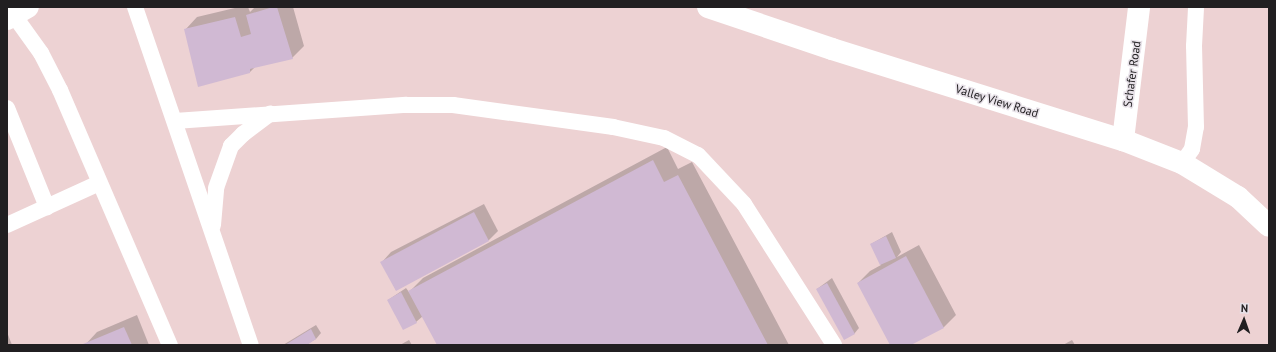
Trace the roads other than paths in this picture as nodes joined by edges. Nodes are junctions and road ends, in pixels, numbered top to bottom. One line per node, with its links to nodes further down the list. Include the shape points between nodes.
1 (135, 7): 8 (lane)
2 (708, 7): 9 (street, Valley View Road, via 832,49)
3 (1139, 7): 9 (street, Schafer Road)
4 (1196, 7): 10 (lane, via 1196,127 1192,148)
5 (16, 13): 11 (lane, via 50,69)
6 (7, 108): 12 (lane)
7 (270, 114): 8 (lane); 15 (lane, via 231,146 216,188); 18 (lane, via 406,105 453,105 606,126 664,138 698,156 719,175 744,204)
8 (175, 121): 15 (lane)
9 (1123, 140): 10 (street, Valley View Road)
10 (1182, 163): 14 (street, Valley View Road, via 1238,196)
11 (99, 183): 12 (lane); 16 (lane)
12 (47, 207): 13 (lane)
13 (7, 225)
14 (1269, 226)
15 (213, 234): 17 (lane)
16 (170, 345)
17 (251, 345)
18 (834, 345)

